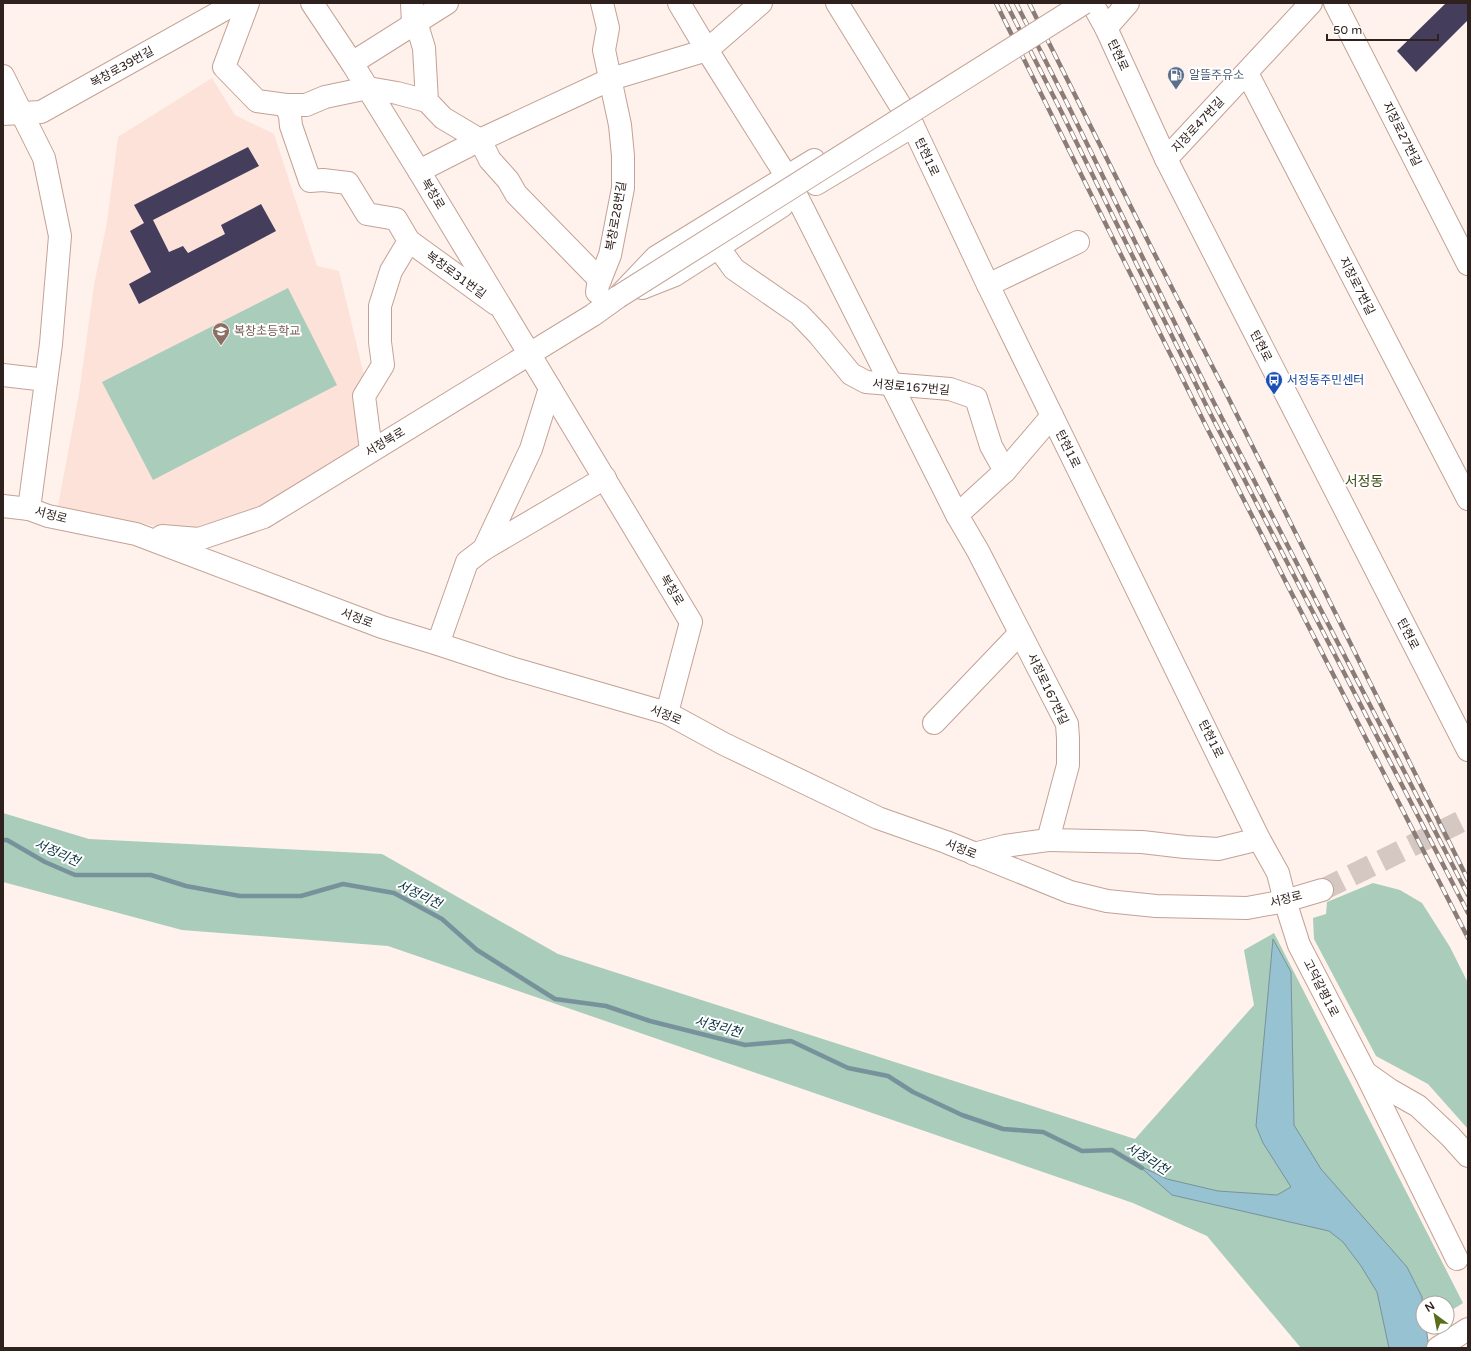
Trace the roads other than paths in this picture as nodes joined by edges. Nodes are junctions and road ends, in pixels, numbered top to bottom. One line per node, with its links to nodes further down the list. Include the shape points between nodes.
1 (236, 3): 25 (street, 복창로39번길, via 41,112)
2 (248, 3): 23 (street, via 224,66 258,101)
3 (312, 3): 17 (street, 복창로)
4 (447, 3): 14 (street)
5 (602, 3): 20 (street, 복창로28번길, via 608,28 604,50)
6 (680, 3): 16 (street)
7 (761, 3): 16 (street)
8 (837, 3): 24 (street, 탄현1로)
9 (1084, 3): 38 (street, bridge)
10 (1092, 3): 15 (street, 탄현로)
11 (1128, 3): 15 (street)
12 (1311, 3): 18 (street, 지장로47번길)
13 (1335, 3): 35 (street, 지장로27번길)
14 (414, 16): 17 (street); 22 (street, via 424,48)
15 (1106, 28): 28 (street, 탄현로)
16 (707, 50): 20 (street); 30 (street)
17 (352, 63): 21 (street, 복창로)
18 (1247, 73): 28 (street, 지장로47번길); 50 (street, 지장로7번길)
19 (3, 76): 25 (street)
20 (611, 80): 27 (street); 36 (street, 복창로28번길, via 620,125 623,188 610,255)
21 (368, 88): 22 (street); 23 (street, via 325,97 306,105); 29 (street, 복창로)
22 (427, 101): 27 (street, via 444,118)
23 (286, 105): 32 (street, 복창로31번길, via 310,181 348,183 367,214 396,219)
24 (900, 107): 26 (street, 탄현1로); 30 (street)
25 (12, 113): 43 (street, via 44,158 60,236)
26 (913, 126): 31 (street); 37 (street, 탄현1로)
27 (480, 140): 29 (street); 36 (street, via 490,160 508,180 516,194)
28 (1166, 159): 60 (street, 탄현로)
29 (419, 171): 39 (street, 복창로)
30 (787, 177): 31 (street, 서정로167번길); 38 (street, via 656,257)
31 (797, 197): 34 (street); 44 (street, 서정로167번길)
32 (409, 241): 39 (street, 복창로31번길); 47 (street, via 392,271 380,306 383,365 364,396)
33 (1078, 242): 37 (street)
34 (718, 248): 38 (street, via 675,275); 44 (street, 서정로167번길, via 734,269 799,314 851,374 866,382)
35 (1465, 252)
36 (600, 280): 40 (street, 복창로28번길)
37 (988, 285): 46 (street, 탄현1로)
38 (618, 297): 40 (street, 서정북로)
39 (503, 309): 41 (street, 복창로)
40 (593, 315): 41 (street, 서정북로)
41 (529, 354): 45 (street, 복창로); 47 (street, 서정북로)
42 (3, 375): 43 (street)
43 (46, 380): 52 (street)
44 (891, 384): 48 (street, 서정로167번길, via 950,389 976,398 991,446); 53 (street, 서정로167번길)
45 (550, 388): 49 (street, 복창로); 55 (street, via 531,449)
46 (1052, 416): 48 (street); 61 (street, 탄현1로)
47 (371, 450): 54 (street, 서정북로, via 264,517 199,539)
48 (1005, 471): 53 (street)
49 (605, 478): 55 (street); 58 (street, 복창로, via 691,622)
50 (1468, 499)
51 (3, 506): 52 (street, 서정로)
52 (29, 509): 54 (street, 서정로, via 48,516)
53 (957, 515): 56 (street, 서정로167번길)
54 (136, 534): 57 (street, 서정로, via 382,627)
55 (484, 549): 57 (street, via 467,562)
56 (1020, 633): 59 (street); 62 (street, 서정로167번길, via 1067,724 1068,765)
57 (438, 644): 58 (street, 서정로)
58 (667, 713): 63 (street, 서정로, via 724,744 878,818)
59 (934, 723)
60 (1468, 750)
61 (1259, 839): 62 (street, via 1218,849 1142,842); 65 (street, 탄현1로, via 1278,873)
62 (1048, 840): 63 (street, via 1005,846)
63 (974, 854): 65 (street, 서정로, via 1070,892 1107,901 1156,906 1247,908)
64 (1322, 890): 65 (street, 서정로)
65 (1285, 901): 66 (street, 고덕갈평1로, via 1299,945)
66 (1364, 1072): 67 (street, via 1418,1106); 68 (street, 고덕갈평1로)
67 (1468, 1156)
68 (1457, 1259)
69 (1468, 1329): 70 (street)
70 (1438, 1348)

